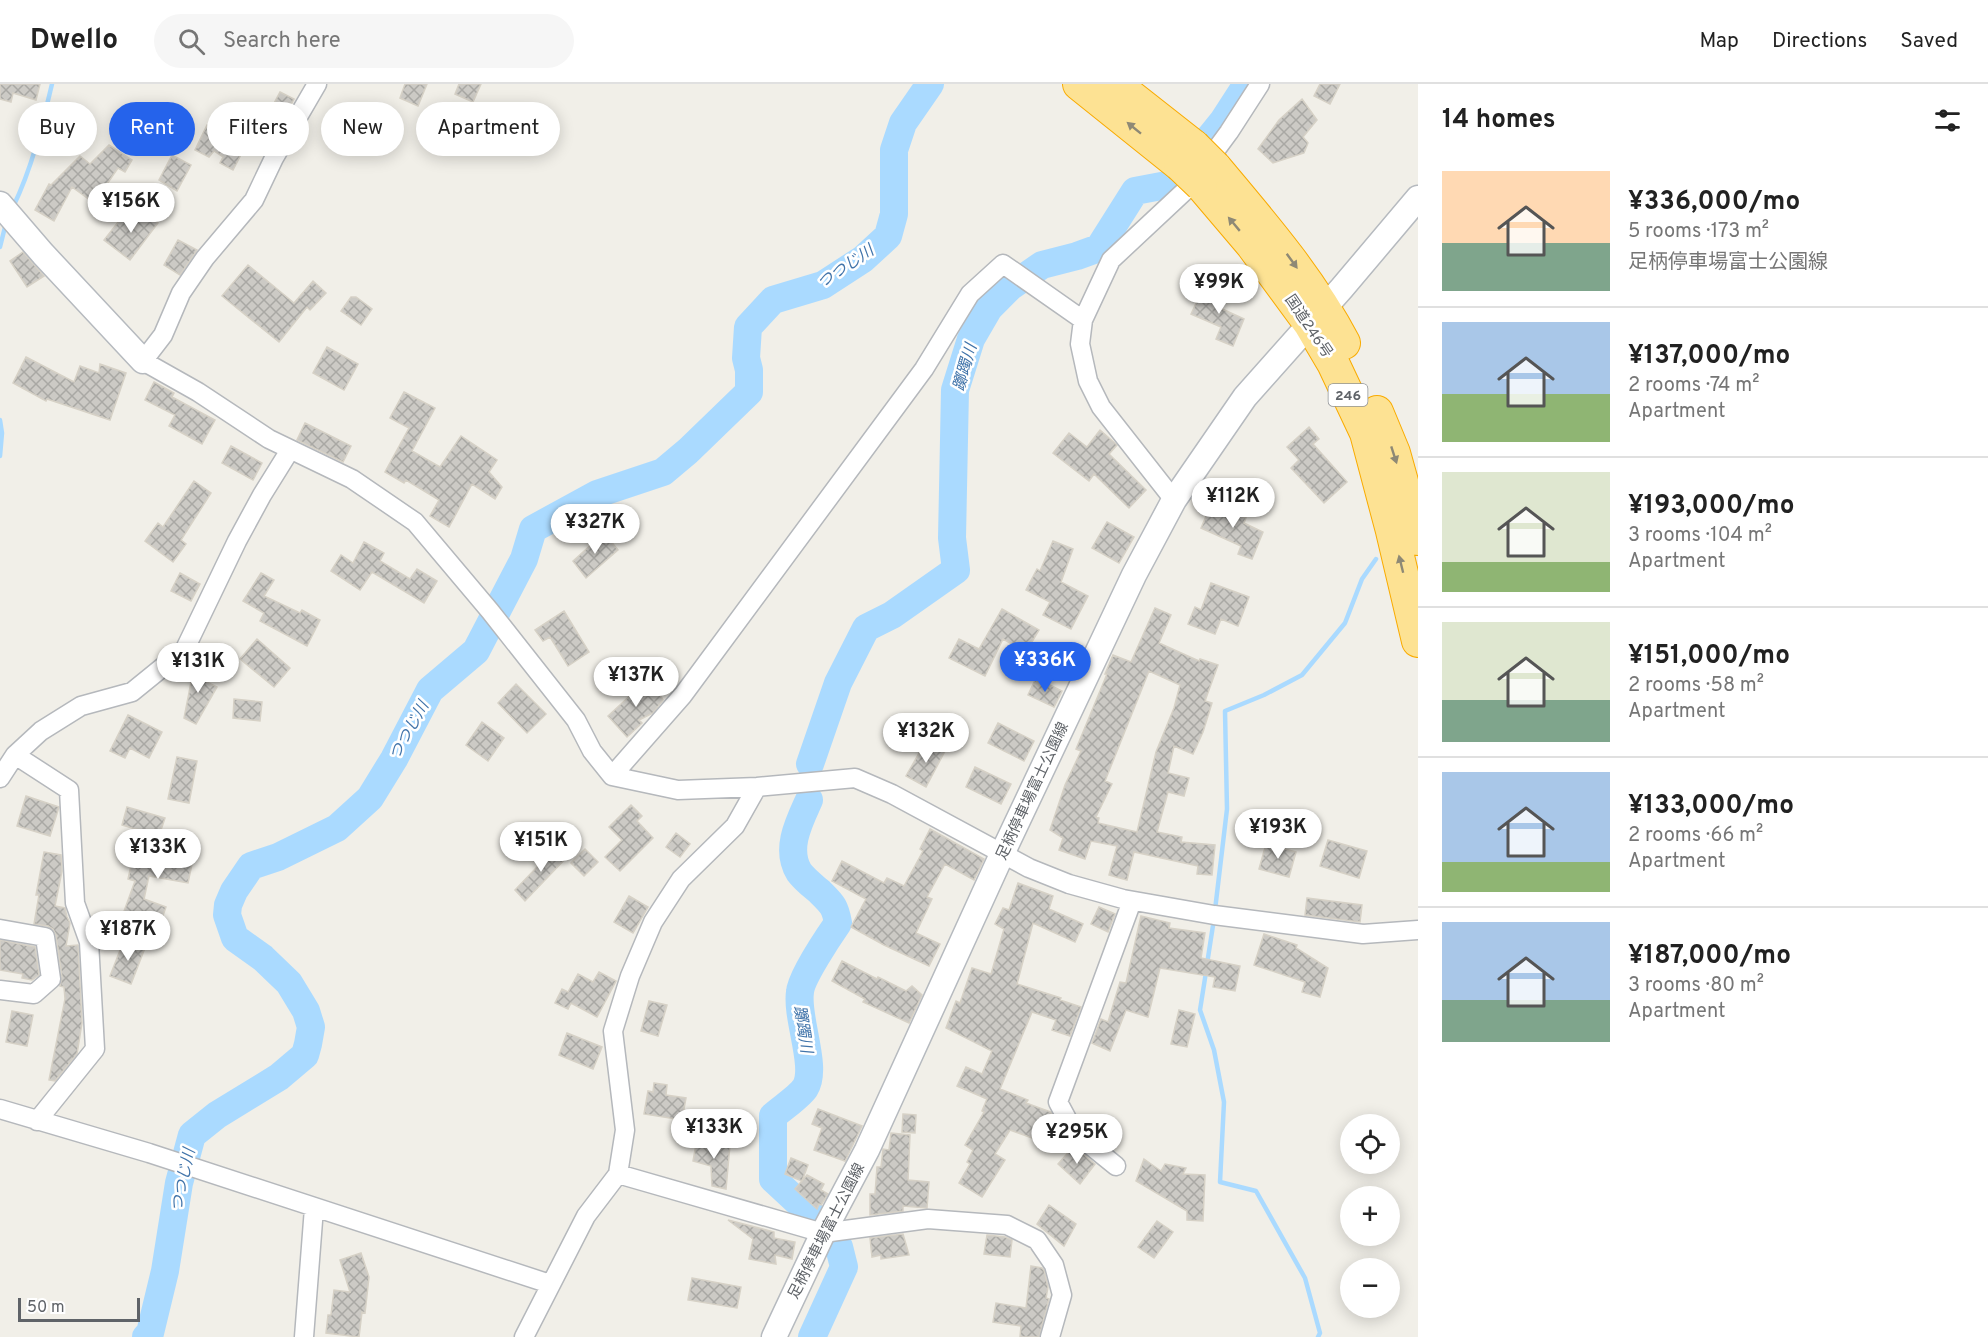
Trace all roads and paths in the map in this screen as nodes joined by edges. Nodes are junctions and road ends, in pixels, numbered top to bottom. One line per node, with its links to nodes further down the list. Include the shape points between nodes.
1 (317, 84): 10 (street, via 273,158 254,200 205,258 181,293 163,335)
2 (1078, 84): 5 (highway, 国道246号 / 246, one-way to 2)
3 (1115, 84): 5 (highway, 国道246号 / 246)
4 (1260, 84): 9 (street, via 1187,189 1111,260)
5 (1198, 166): 8 (highway, 国道246号 / 246, via 1252,246)
6 (1418, 198): 8 (main road, 足柄停車場富士公園線)
7 (0, 204): 10 (main road)
8 (1317, 316): 12 (main road, 足柄停車場富士公園線, via 1245,398); 13 (highway, 国道246号 / 246, one-way to 13, via 1364,380 1394,453); 14 (highway, 国道246号 / 246, one-way to 8, via 1366,433 1333,363)
9 (1083, 320): 12 (street, via 1080,344 1088,381 1101,407); 16 (street, via 1003,264 970,294 924,369 683,695)
10 (143, 361): 11 (street)
11 (290, 450): 15 (street, via 242,532 185,649 132,692 81,706 41,730); 16 (street, via 352,479 415,522 576,720 592,751)
12 (1174, 500): 19 (main road, 足柄停車場富士公園線, via 1134,575)
13 (1418, 539)
14 (1418, 642)
15 (15, 755): 17 (street); 25 (street, via 69,789 75,903 89,942 91,966 95,1049)
16 (612, 776): 18 (street, via 678,790)
17 (0, 778)
18 (757, 787): 19 (street, via 855,778); 27 (street, via 735,826 681,879 653,922 630,976 614,1031 625,1130)
19 (1003, 852): 20 (street, via 1029,868 1069,884); 29 (main road, 足柄停車場富士公園線, via 867,1150)
20 (1132, 900): 22 (street, via 1203,914 1363,934); 26 (street, via 1059,1102 1074,1132)
21 (0, 929): 23 (street, via 45,937 51,979 34,994)
22 (1418, 930)
23 (0, 990)
24 (0, 1109): 25 (street)
25 (37, 1121): 28 (street, via 172,1160)
26 (1116, 1166)
27 (618, 1174): 29 (street); 30 (street, via 586,1216)
28 (314, 1208): 30 (street); 31 (street)
29 (823, 1233): 33 (main road, 足柄停車場富士公園線); 34 (street, via 928,1220 1007,1225 1037,1240 1054,1265 1062,1295)
30 (550, 1284): 32 (street)
31 (303, 1337)
32 (524, 1337)
33 (774, 1337)
34 (1050, 1337)

